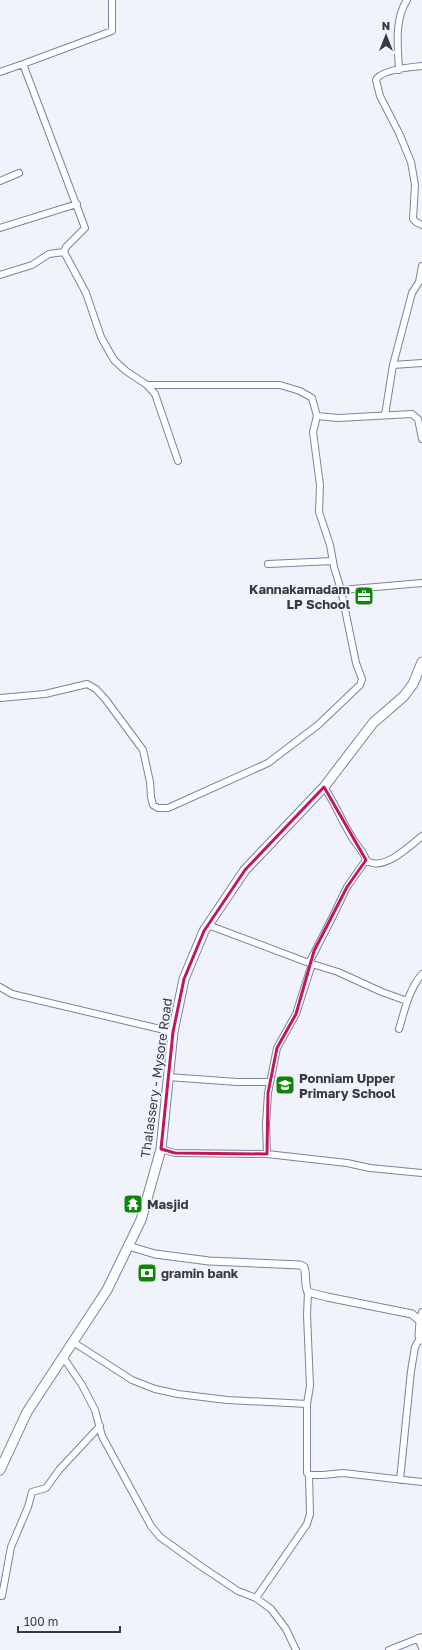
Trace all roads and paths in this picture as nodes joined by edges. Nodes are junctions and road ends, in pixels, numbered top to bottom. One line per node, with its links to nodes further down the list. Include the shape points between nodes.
1 (112, 0): 3 (street, via 112,31)
2 (407, 0): 5 (street, via 398,19)
3 (23, 64): 6 (street); 9 (street)
4 (422, 66): 5 (street)
5 (399, 70): 10 (street, via 381,74 376,80 380,96 411,162 415,185 413,219)
6 (0, 72)
7 (19, 174): 8 (street)
8 (0, 181)
9 (77, 204): 11 (street); 12 (street, via 85,228)
10 (422, 225)
11 (0, 228)
12 (64, 252): 14 (street, via 49,254 32,265); 17 (street, via 86,293 101,337 114,360)
13 (421, 270): 16 (street, via 419,282 412,292)
14 (0, 275)
15 (422, 363): 16 (street)
16 (393, 365): 18 (street)
17 (147, 385): 20 (street, via 280,385 312,398); 22 (street, via 155,394)
18 (385, 415): 19 (street); 20 (street, via 338,418)
19 (419, 415): 21 (street)
20 (317, 416): 23 (street, via 313,432 321,490 319,512)
21 (422, 439)
22 (178, 460)
23 (333, 561): 24 (street); 26 (street)
24 (268, 564)
25 (422, 583): 26 (street)
26 (341, 590): 29 (street, via 356,663 362,679 360,685 318,725 268,763 168,808 158,808 154,805 142,750 96,689 87,684 45,694)
27 (422, 662): 28 (main road, Thalassery - Mysore Road)
28 (420, 672): 30 (main road, Thalassery - Mysore Road, via 404,696 373,723)
29 (0, 698)
30 (324, 787): 32 (street); 33 (main road, Thalassery - Mysore Road, via 245,870)
31 (422, 836): 32 (street, via 397,856 383,863 374,864)
32 (366, 860): 34 (street, via 347,886)
33 (208, 925): 34 (street); 39 (main road, Thalassery - Mysore Road, via 184,979)
34 (310, 963): 37 (street, via 353,977); 41 (street, via 296,1014 277,1048)
35 (422, 974): 37 (street)
36 (0, 987): 39 (street, via 12,994)
37 (407, 1001): 38 (street)
38 (399, 1029)
39 (173, 1032): 40 (main road, Thalassery - Mysore Road)
40 (168, 1077): 41 (street); 42 (main road, Thalassery - Mysore Road)
41 (269, 1082): 43 (street)
42 (161, 1149): 43 (street, via 175,1153); 45 (main road, Thalassery - Mysore Road, via 140,1220)
43 (266, 1154): 44 (street)
44 (422, 1173)
45 (128, 1246): 46 (street, via 155,1254 209,1261 300,1265 305,1270); 50 (main road, Thalassery - Mysore Road, via 107,1290)
46 (308, 1292): 48 (street, via 412,1314); 52 (street, via 310,1386)
47 (422, 1312): 48 (street)
48 (420, 1321): 49 (street)
49 (421, 1339): 56 (street, via 415,1347 410,1371)
50 (73, 1342): 51 (main road, Thalassery - Mysore Road); 52 (street, via 132,1380 155,1389 227,1400)
51 (63, 1357): 53 (street, via 82,1385); 54 (main road, Thalassery - Mysore Road, via 27,1412)
52 (307, 1404): 55 (street)
53 (100, 1426): 58 (street, via 59,1470 46,1488 32,1492 11,1547); 59 (street, via 110,1452 151,1526 160,1537 238,1591)
54 (0, 1470)
55 (309, 1475): 56 (street, via 343,1473); 59 (street, via 310,1514 307,1524)
56 (400, 1480): 57 (street)
57 (422, 1482)
58 (0, 1596)
59 (256, 1598): 62 (street, via 271,1609 286,1629)
60 (420, 1637): 61 (street); 63 (street)
61 (422, 1648)
62 (296, 1650)
63 (389, 1650)

